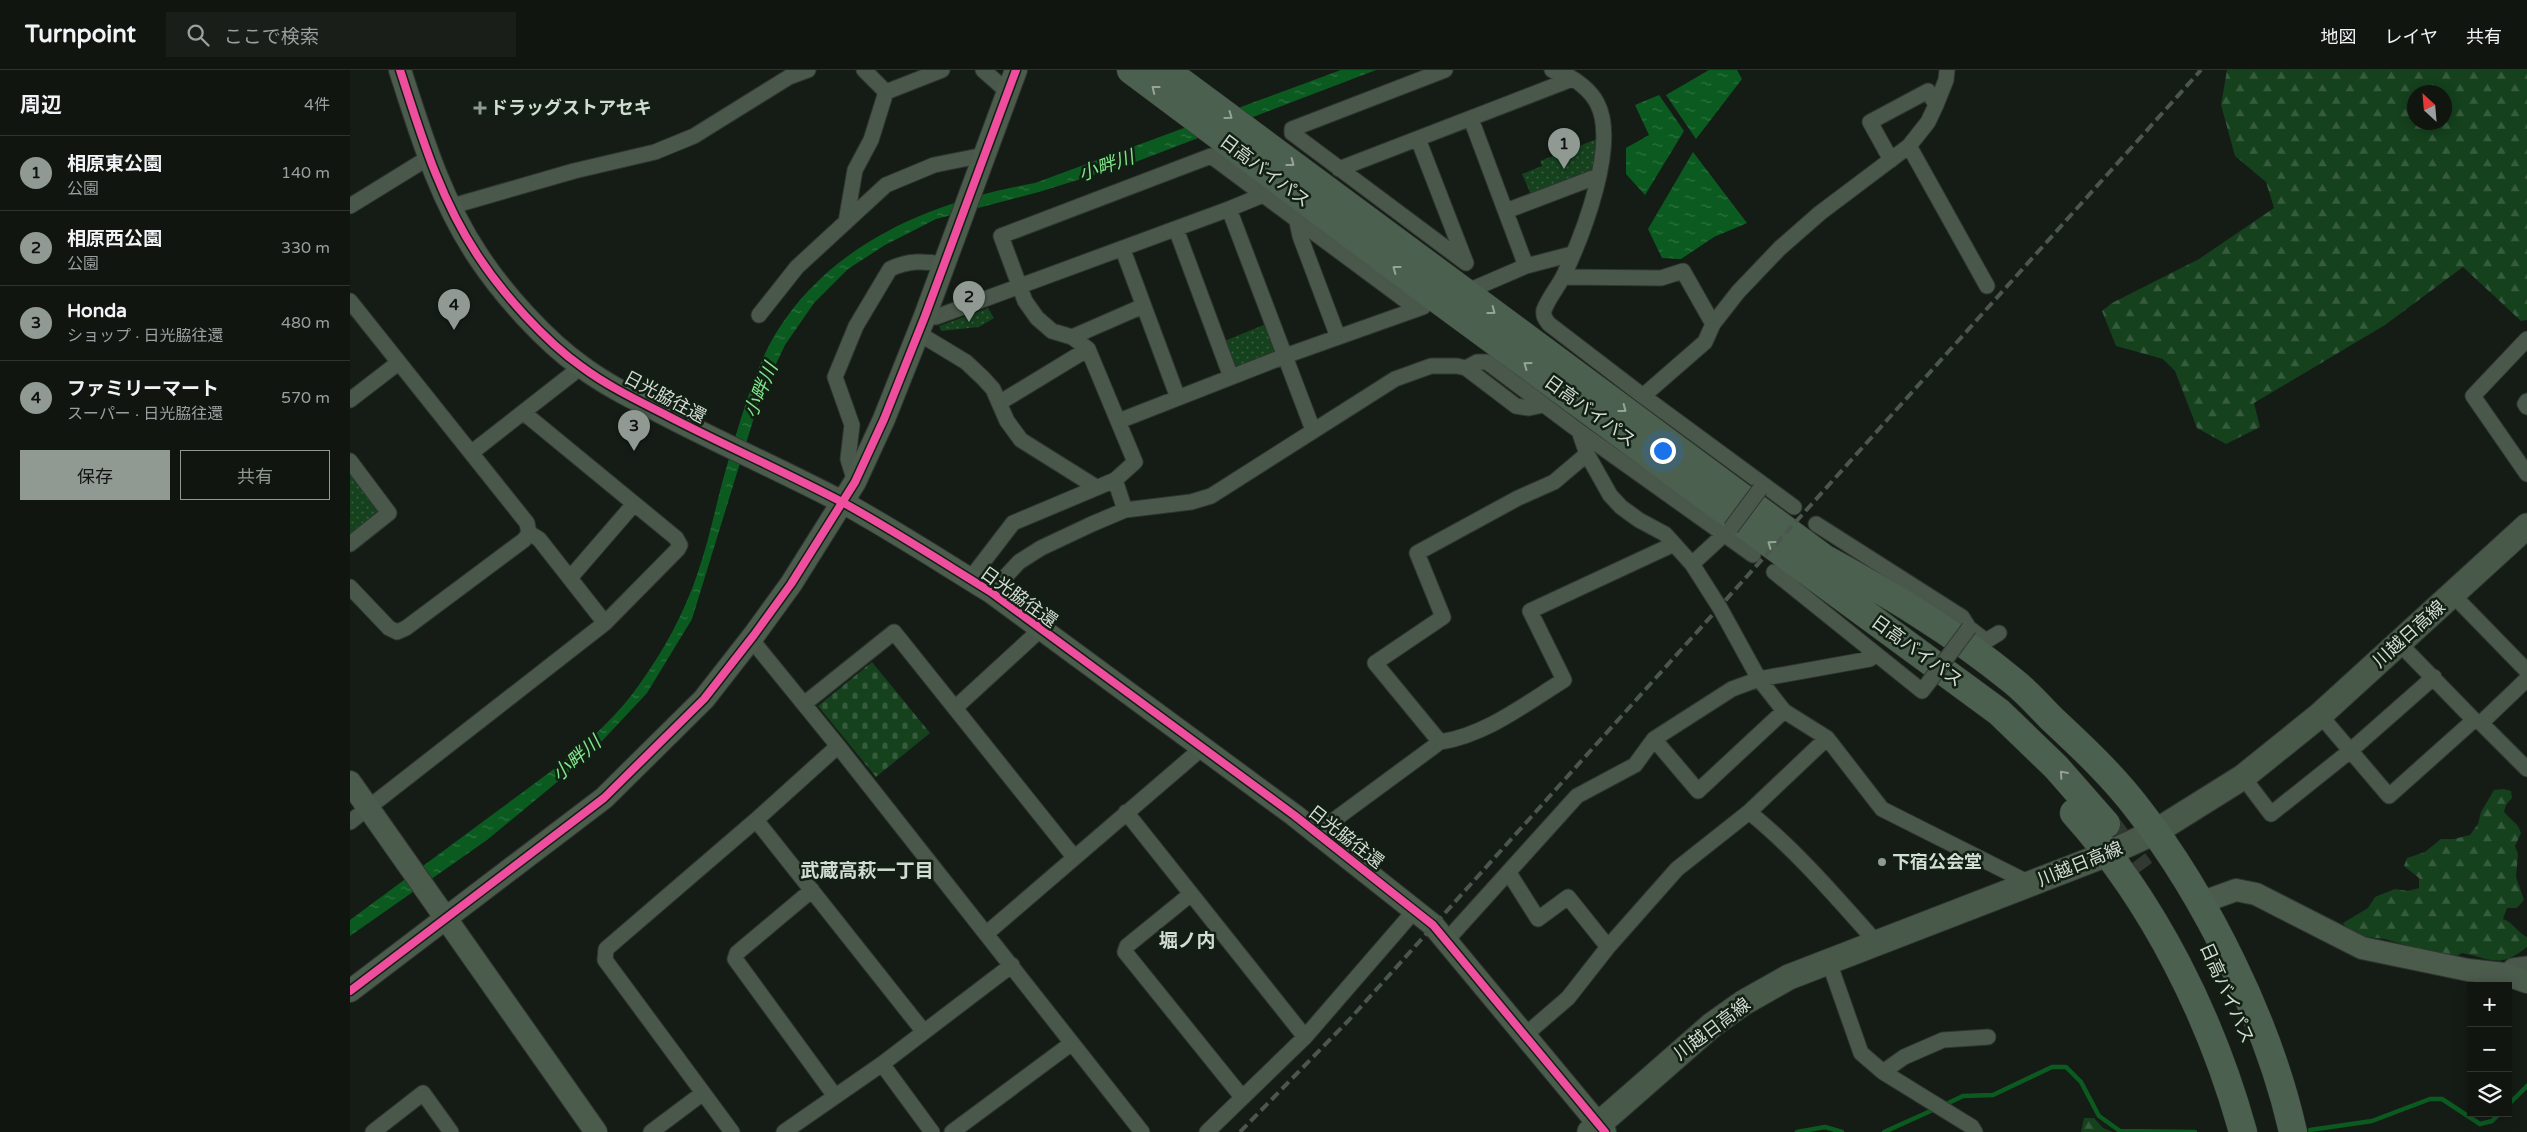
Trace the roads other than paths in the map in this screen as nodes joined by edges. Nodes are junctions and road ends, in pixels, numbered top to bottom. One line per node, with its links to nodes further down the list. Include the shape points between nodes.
1 (400, 70): 21 (street, 日光脇往還)
2 (808, 70): 28 (street, via 790,77 694,136 655,152 574,171)
3 (864, 70): 14 (street)
4 (942, 70): 12 (street)
5 (983, 70): 15 (street)
6 (1016, 70): 15 (street)
7 (1131, 70): 16 (highway, 日高バイパス, one-way to 7)
8 (1165, 70): 16 (highway, 日高バイパス)
9 (1445, 70): 24 (street, via 1292,129 1292,133)
10 (1552, 70): 13 (street)
11 (1947, 70): 17 (street)
12 (925, 73): 14 (street)
13 (1572, 80): 18 (street); 25 (street, via 1589,91 1598,104 1606,144)
14 (886, 92): 31 (street, via 871,140 855,170)
15 (1008, 92): 23 (street)
16 (1192, 103): 41 (highway, 日高バイパス, one-way to 41, via 1253,133); 43 (highway, 日高バイパス, one-way to 16, via 1227,142)
17 (1936, 105): 20 (street); 22 (street, via 1928,91 1870,122)
18 (1471, 119): 19 (street); 30 (street)
19 (1418, 139): 24 (street); 24 (street, via 1466,263)
20 (1910, 146): 22 (street); 39 (street)
21 (428, 158): 27 (street); 28 (street, 日光脇往還)
22 (1891, 160): 47 (street, via 1820,213 1780,248)
23 (980, 164): 31 (street, via 934,165 886,185); 36 (street)
24 (1339, 169)
25 (1598, 176): 30 (street); 35 (street)
26 (1263, 195): 29 (street); 32 (street); 40 (street, via 1211,156 1001,236)
27 (350, 206)
28 (449, 207): 54 (street, 日光脇往還, via 477,256 500,287 533,324)
29 (1229, 210): 33 (street); 52 (street)
30 (1506, 211): 37 (street)
31 (846, 222): 45 (street, via 797,267)
32 (1297, 222): 43 (street); 49 (street)
33 (1176, 229): 34 (street); 55 (street)
34 (1122, 250): 40 (street); 44 (street)
35 (1572, 254): 37 (street); 38 (street)
36 (944, 264): 46 (street); 71 (street, via 923,261 902,263 890,269 844,351 835,377 852,425 848,459)
37 (1526, 266): 41 (street)
38 (1563, 277): 47 (street, via 1660,278 1683,271); 56 (street, via 1544,311 1544,318)
39 (1987, 286)
40 (1020, 288): 46 (street); 48 (street, via 1037,318 1052,332)
41 (1467, 292): 43 (street); 85 (highway, 日高バイパス, one-way to 85)
42 (350, 301): 53 (street)
43 (1428, 305): 49 (street); 85 (highway, 日高バイパス, one-way to 43)
44 (1143, 306): 48 (street); 57 (street)
45 (759, 315)
46 (922, 324): 60 (street, via 993,389); 71 (street)
47 (1713, 324): 56 (street, via 1705,342)
48 (1072, 337): 51 (street)
49 (1338, 337): 52 (street)
50 (2527, 339): 69 (street, via 2473,396)
51 (1088, 349): 60 (street); 63 (street)
52 (1285, 356): 55 (street); 64 (street)
53 (398, 363): 58 (street); 66 (street)
54 (580, 367): 62 (street); 74 (street, 日光脇往還, via 622,393)
55 (1231, 377): 57 (street)
56 (1643, 396): 72 (street)
57 (1178, 398): 63 (street)
58 (350, 400)
59 (2527, 401): 61 (street)
60 (999, 403): 73 (street, via 1021,440)
61 (2527, 407)
62 (524, 413): 66 (street); 75 (street)
63 (1119, 421): 70 (street, via 1135,462)
64 (1313, 430): 65 (street, via 1395,379 1431,366 1466,368 1478,362 1488,362); 77 (street, via 1211,496 1191,502)
65 (1579, 432): 67 (street); 79 (street)
66 (471, 453): 80 (street, via 527,523)
67 (1587, 454): 83 (street, via 1620,507 1665,534); 110 (street, via 1554,482 1417,553 1443,616 1375,663)
68 (350, 461): 82 (street, via 390,513)
69 (2527, 474)
70 (1116, 480): 73 (street); 77 (street)
71 (855, 482): 74 (street)
72 (1762, 486): 76 (street); 79 (street, bridge)
73 (1096, 487): 88 (street, via 1013,523)
74 (842, 502): 88 (street, 日光脇往還); 96 (street, via 791,584)
75 (634, 504): 87 (street); 92 (street, via 676,538 680,545)
76 (1794, 507)
77 (1125, 510): 90 (street, via 1041,548 1019,562)
78 (1816, 524): 93 (street, via 1962,618)
79 (1729, 531): 84 (street); 86 (street)
80 (529, 533): 87 (street, via 539,539); 89 (street, via 430,611 397,632 389,628)
81 (2524, 540): 91 (main road, 川越日高線)
82 (350, 544)
83 (1674, 544): 86 (street); 110 (street, via 1530,611 1564,680 1504,718 1460,739)
84 (1753, 555)
85 (1796, 563): 93 (street, bridge, via 1922,691); 121 (highway, 日高バイパス, via 2005,694 2073,757); 123 (highway, via 1917,612 2014,682 2077,742); 125 (highway, one-way to 85, via 2040,775 1983,720 1891,647)
86 (1692, 564): 101 (street)
87 (570, 578): 92 (street)
88 (970, 579): 90 (street, 日光脇往還)
89 (350, 587)
90 (991, 592): 94 (street, 日光脇往還)
91 (2453, 594): 97 (main road, 川越日高線); 99 (street)
92 (605, 623): 117 (street)
93 (1969, 628): 95 (street, via 1986,640)
94 (1040, 630): 104 (street); 112 (street, 日光脇往還)
95 (1999, 633)
96 (751, 639): 103 (street); 134 (street, via 704,698 604,798)
97 (2400, 643): 100 (street); 106 (main road, 川越日高線)
98 (1870, 659): 101 (street)
99 (2527, 671)
100 (2434, 677): 107 (street); 113 (street)
101 (1759, 679): 105 (street); 109 (street, via 1732,689)
102 (2527, 679): 107 (street)
103 (804, 704): 104 (street, via 894,632); 111 (street)
104 (955, 708): 126 (street)
105 (1784, 711): 108 (street); 109 (street, via 1698,791)
106 (2320, 715): 113 (street); 115 (main road, 川越日高線)
107 (2477, 721): 113 (street, via 2389,796); 114 (street)
108 (1827, 738): 119 (street); 129 (street, via 1882,809)
109 (1654, 740): 128 (street, via 1635,765 1578,796)
110 (1440, 742): 124 (street, via 1334,820)
111 (838, 746): 120 (street); 135 (street)
112 (1201, 749): 118 (street); 124 (street, 日光脇往還)
113 (2350, 751): 115 (street, via 2270,814)
114 (2527, 769)
115 (2243, 777): 123 (main road, 川越日高線)
116 (350, 782): 117 (street)
117 (368, 808): 122 (street); 134 (street)
118 (1126, 812): 126 (street); 131 (street)
119 (1749, 812): 137 (street, via 1779,836); 138 (street, via 1677,869)
120 (756, 820): 130 (street); 152 (street, via 606,949 605,960)
121 (2115, 821)
122 (350, 822)
123 (2156, 832): 125 (main road, 川越日高線); 132 (highway)
124 (1322, 837): 133 (street, 日光脇往還)
125 (2108, 854): 129 (main road, 川越日高線); 155 (highway, via 2127,880 2187,984 2209,1030)
126 (1074, 857): 135 (street)
127 (2149, 867): 155 (highway, 日高バイパス, via 2214,959 2245,1030)
128 (1509, 873): 136 (street); 138 (street, via 1538,919 1568,897)
129 (2030, 884): 137 (main road, 川越日高線)
130 (812, 890): 145 (street); 153 (street, via 737,953 735,959)
131 (1191, 894): 147 (street); 154 (street, via 1127,946 1125,952)
132 (2200, 903): 142 (street, via 2236,890 2256,894 2362,948 2468,970); 155 (highway, via 2229,956 2269,1053)
133 (1415, 910): 136 (street, 日光脇往還); 147 (street)
134 (446, 917): 144 (street); 160 (street)
135 (987, 933): 141 (street)
136 (1447, 940): 146 (street, 日光脇往還)
137 (1877, 943): 139 (main road, 川越日高線)
138 (1608, 947): 146 (street, via 1568,998)
139 (1829, 962): 151 (street, via 1862,1053); 156 (main road, 川越日高線, via 1789,977 1712,1025)
140 (2527, 964): 142 (street, via 2512,966)
141 (1012, 965): 145 (street); 149 (street)
142 (2504, 974): 143 (street)
143 (2527, 982)
144 (350, 991)
145 (924, 1032): 150 (street)
146 (1524, 1035): 156 (street, 日光脇往還)
147 (1305, 1037): 154 (street)
148 (1988, 1037): 151 (street, via 1943,1040)
149 (1072, 1043): 165 (street); 166 (street)
150 (882, 1064): 153 (street); 164 (street)
151 (1883, 1072): 157 (street)
152 (703, 1093): 161 (street); 162 (street)
153 (835, 1096): 163 (street)
154 (1242, 1097): 167 (street)
155 (2266, 1123)
156 (1598, 1130)
157 (1974, 1130)
158 (373, 1132): 159 (street, via 423,1093)
159 (451, 1132)
160 (596, 1132)
161 (651, 1132)
162 (732, 1132)
163 (784, 1132)
164 (932, 1132)
165 (952, 1132)
166 (1142, 1132)
167 (1207, 1132)

